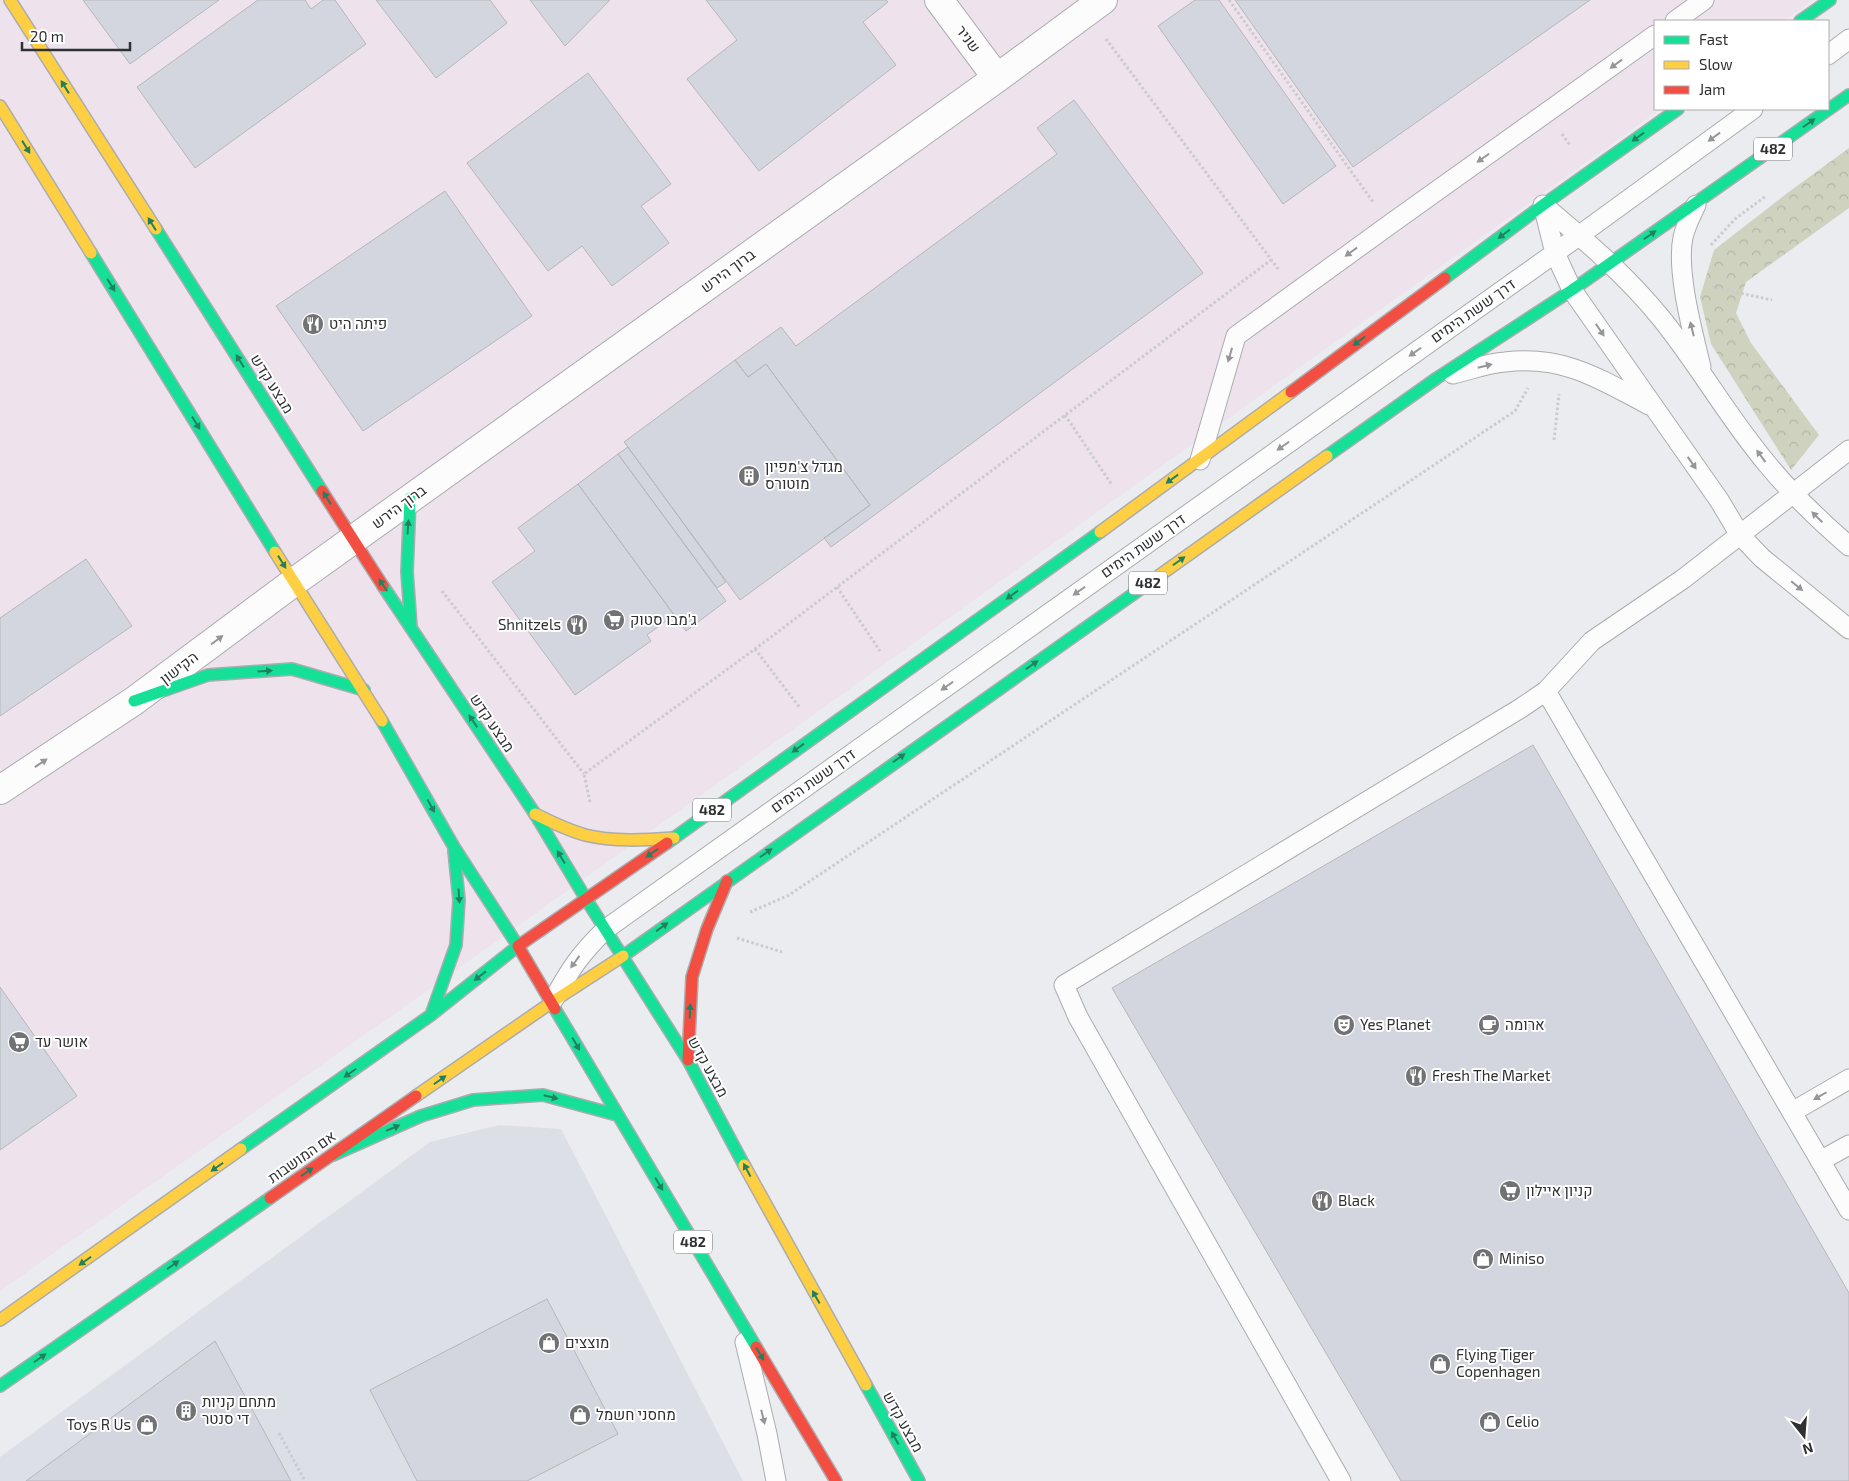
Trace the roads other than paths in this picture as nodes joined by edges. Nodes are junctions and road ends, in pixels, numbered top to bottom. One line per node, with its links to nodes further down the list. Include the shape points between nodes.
1 (10, 0): 32 (main road, מבצע קדש, one-way to 1)
2 (939, 0): 11 (street, שניר)
3 (1704, 0): 6 (lane)
4 (1830, 0): 7 (main road)
5 (1094, 6): 11 (street, ברוך הירש)
6 (1676, 20)
7 (1801, 20)
8 (1654, 36): 28 (lane, one-way to 28, via 1236,336)
9 (1849, 40): 10 (lane)
10 (1829, 54)
11 (997, 78): 30 (street, ברוך הירש)
12 (1849, 95): 14 (main road, 482, one-way to 12)
13 (0, 106): 34 (main road, one-way to 34)
14 (1829, 109)
15 (1677, 110): 19 (main road, 482, one-way to 19)
16 (1752, 110): 20 (lane, דרך ששת הימים, one-way to 20)
17 (1828, 110): 18 (main road, 482, one-way to 17)
18 (1698, 202): 22 (main road, 482, one-way to 18); 24 (lane, one-way to 18, via 1682,262 1683,238)
19 (1543, 205): 20 (lane); 21 (lane); 28 (main road, 482, one-way to 28)
20 (1579, 234): 21 (lane, דרך ששת הימים); 22 (lane)
21 (1555, 252): 23 (lane); 46 (lane, דרך ששת הימים, one-way to 46)
22 (1610, 263): 23 (main road, 482); 24 (lane, via 1661,318)
23 (1572, 290): 25 (main road, דרך ששת הימים / 482); 26 (lane, one-way to 26)
24 (1703, 376): 29 (lane, one-way to 24, via 1768,465)
25 (1437, 378): 26 (lane, one-way to 26, via 1503,362 1543,361 1585,372); 44 (main road, דרך ששת הימים / 482, one-way to 25)
26 (1652, 406): 31 (lane, one-way to 31, via 1719,500)
27 (1849, 450): 29 (lane)
28 (1200, 460): 42 (main road, 482, one-way to 42)
29 (1793, 492): 31 (lane); 33 (lane, one-way to 29)
30 (410, 498): 32 (street, ברוך הירש); 35 (main road, one-way to 30, via 407,572)
31 (1740, 536): 36 (lane, one-way to 36); 38 (lane, via 1592,641)
32 (353, 540): 34 (street, הקישון); 35 (main road, מבצע קדש, one-way to 32)
33 (1847, 540)
34 (294, 582): 37 (main road); 39 (street, הקישון, one-way to 34)
35 (411, 628): 41 (main road, מבצע קדש, one-way to 35)
36 (1849, 629)
37 (364, 690): 39 (main road, one-way to 37, via 208,675 292,669); 43 (main road, one-way to 43)
38 (1546, 691): 53 (lane); 65 (lane, via 1064,985 1078,1017)
39 (134, 701): 40 (street, הקישון, one-way to 39)
40 (0, 790)
41 (534, 814): 42 (main road, via 575,832 596,837 631,840); 45 (main road, מבצע קדש, one-way to 41)
42 (674, 838): 45 (main road, 482, one-way to 45)
43 (454, 847): 47 (main road); 50 (main road, one-way to 50, via 460,900 456,945)
44 (727, 881): 48 (main road, דרך ששת הימים / 482, one-way to 44); 51 (main road, one-way to 44, via 692,978)
45 (586, 899): 46 (main road, מבצע קדש); 47 (main road, 482)
46 (606, 929): 48 (main road, מבצע קדש); 49 (lane, דרך ששת הימים, one-way to 49, via 583,951)
47 (518, 946): 49 (main road, 482); 50 (main road, one-way to 50)
48 (623, 956): 49 (main road, אם המושבות); 51 (main road, מבצע קדש)
49 (552, 1002): 54 (main road, 482, one-way to 54); 56 (main road, אם המושבות, one-way to 49)
50 (431, 1015): 60 (main road, one-way to 60)
51 (688, 1060): 64 (main road, מבצע קדש, one-way to 51)
52 (1849, 1079): 53 (lane, one-way to 53)
53 (1792, 1112): 57 (lane)
54 (617, 1115): 56 (main road, one-way to 54, via 421,1116 474,1100 543,1095); 59 (main road, 482, one-way to 59)
55 (1849, 1145): 57 (lane)
56 (333, 1154): 61 (main road, אם המושבות, one-way to 56)
57 (1820, 1161): 58 (lane)
58 (1849, 1210)
59 (739, 1319): 62 (lane, one-way to 62, via 768,1434); 63 (main road, 482, one-way to 63)
60 (0, 1320)
61 (0, 1386)
62 (776, 1481)
63 (836, 1481)
64 (919, 1481)
65 (1341, 1481)

